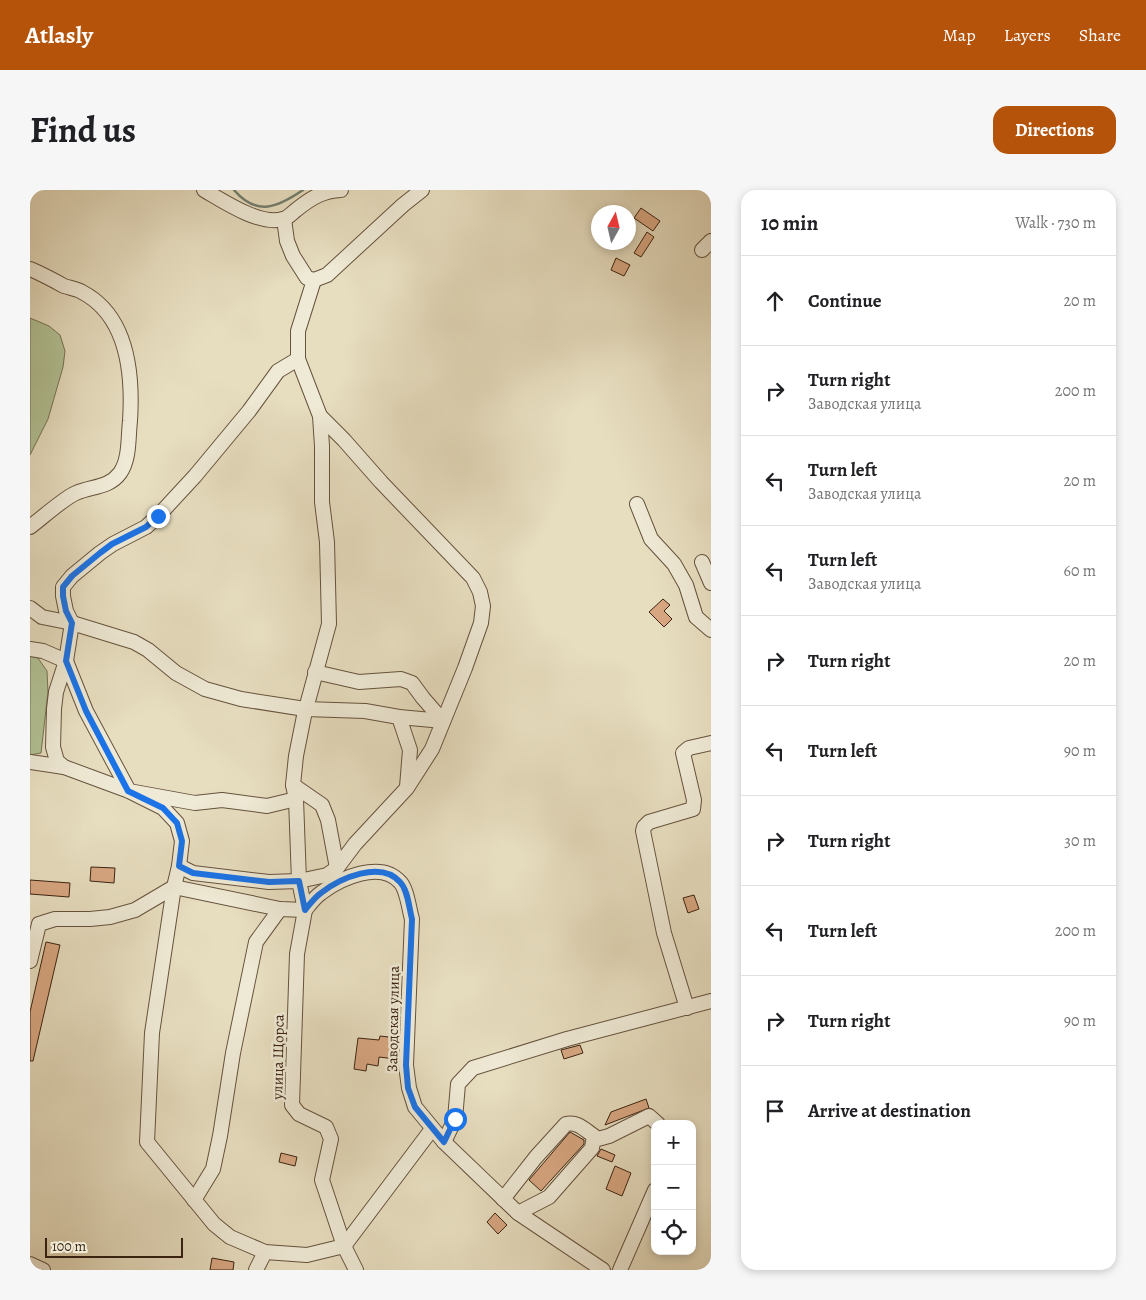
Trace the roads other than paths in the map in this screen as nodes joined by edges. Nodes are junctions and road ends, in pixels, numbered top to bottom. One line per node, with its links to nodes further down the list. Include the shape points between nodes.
1 (204, 190): 4 (street, via 250,214 271,220)
2 (341, 190): 4 (street, via 327,191)
3 (422, 190): 6 (street, via 328,275)
4 (284, 219): 6 (street, via 293,256 308,278)
5 (30, 269): 10 (street, via 82,292 111,317 129,368 131,398 127,452 121,472 111,483 75,493)
6 (314, 280): 7 (street, via 298,331)
7 (298, 359): 8 (street); 14 (street, via 278,371 249,411 158,516 146,527 112,544 72,576 63,587 66,611)
8 (320, 416): 18 (street, via 329,624); 21 (street, via 473,578 480,592 484,606 482,623)
9 (637, 504): 15 (street, via 651,538 674,564 686,586 696,617)
10 (30, 527)
11 (702, 562): 12 (street)
12 (711, 583)
13 (30, 608): 14 (street, via 42,617)
14 (72, 623): 17 (street); 19 (street, via 134,642 204,689 241,699)
15 (711, 630)
16 (30, 649): 17 (street)
17 (66, 661): 24 (street, via 56,692 53,727 57,762); 27 (street, via 86,711)
18 (315, 672): 19 (street); 21 (street, via 359,682 401,679 412,683)
19 (305, 709): 20 (street, via 365,711); 25 (street)
20 (399, 717): 21 (street); 26 (street, via 410,750)
21 (443, 721): 26 (street, via 432,749)
22 (711, 742): 38 (street, via 688,748 683,753 694,800 693,809 649,822 643,831 664,933)
23 (30, 762): 24 (street)
24 (64, 766): 27 (street)
25 (293, 785): 28 (street); 30 (street, via 322,805)
26 (407, 788): 30 (street)
27 (128, 791): 28 (street, via 194,803 222,800 267,806); 29 (street, via 163,808 177,823 182,841)
28 (296, 800): 31 (street)
29 (179, 866): 31 (street, via 193,873 269,882); 32 (street)
30 (337, 868): 31 (street, via 327,875)
31 (299, 881): 34 (street)
32 (174, 887): 33 (street); 35 (street, via 135,910 110,917); 45 (street, via 152,1033 147,1142)
33 (280, 909): 34 (street); 45 (street, via 256,942 213,1169)
34 (305, 910): 40 (street, Заводская улица, via 337,882 372,871 389,874 401,882 412,919 406,1065 408,1088 415,1107); 47 (street, улица Щорса, via 297,954 292,1105 299,1114 326,1127 331,1138 322,1180)
35 (35, 922): 36 (street)
36 (30, 962)
37 (711, 1001): 38 (street)
38 (687, 1008): 42 (street, via 567,1039 473,1068 458,1084 455,1119)
39 (654, 1120): 41 (street, via 649,1116)
40 (432, 1129): 42 (street, Заводская улица); 47 (street)
41 (594, 1140): 43 (street, via 594,1136 576,1124 566,1124); 46 (street, via 592,1148 549,1197)
42 (444, 1142): 43 (street, Заводская улица)
43 (503, 1199): 46 (street, Заводская улица)
44 (651, 1199): 54 (street)
45 (194, 1200): 48 (street, via 230,1237)
46 (518, 1213): 53 (street, Заводская улица)
47 (344, 1246): 48 (street, via 307,1255); 52 (street, улица Щорса)
48 (266, 1252): 51 (street)
49 (30, 1264): 50 (street)
50 (43, 1270)
51 (256, 1270)
52 (356, 1270)
53 (603, 1270)
54 (620, 1270)

